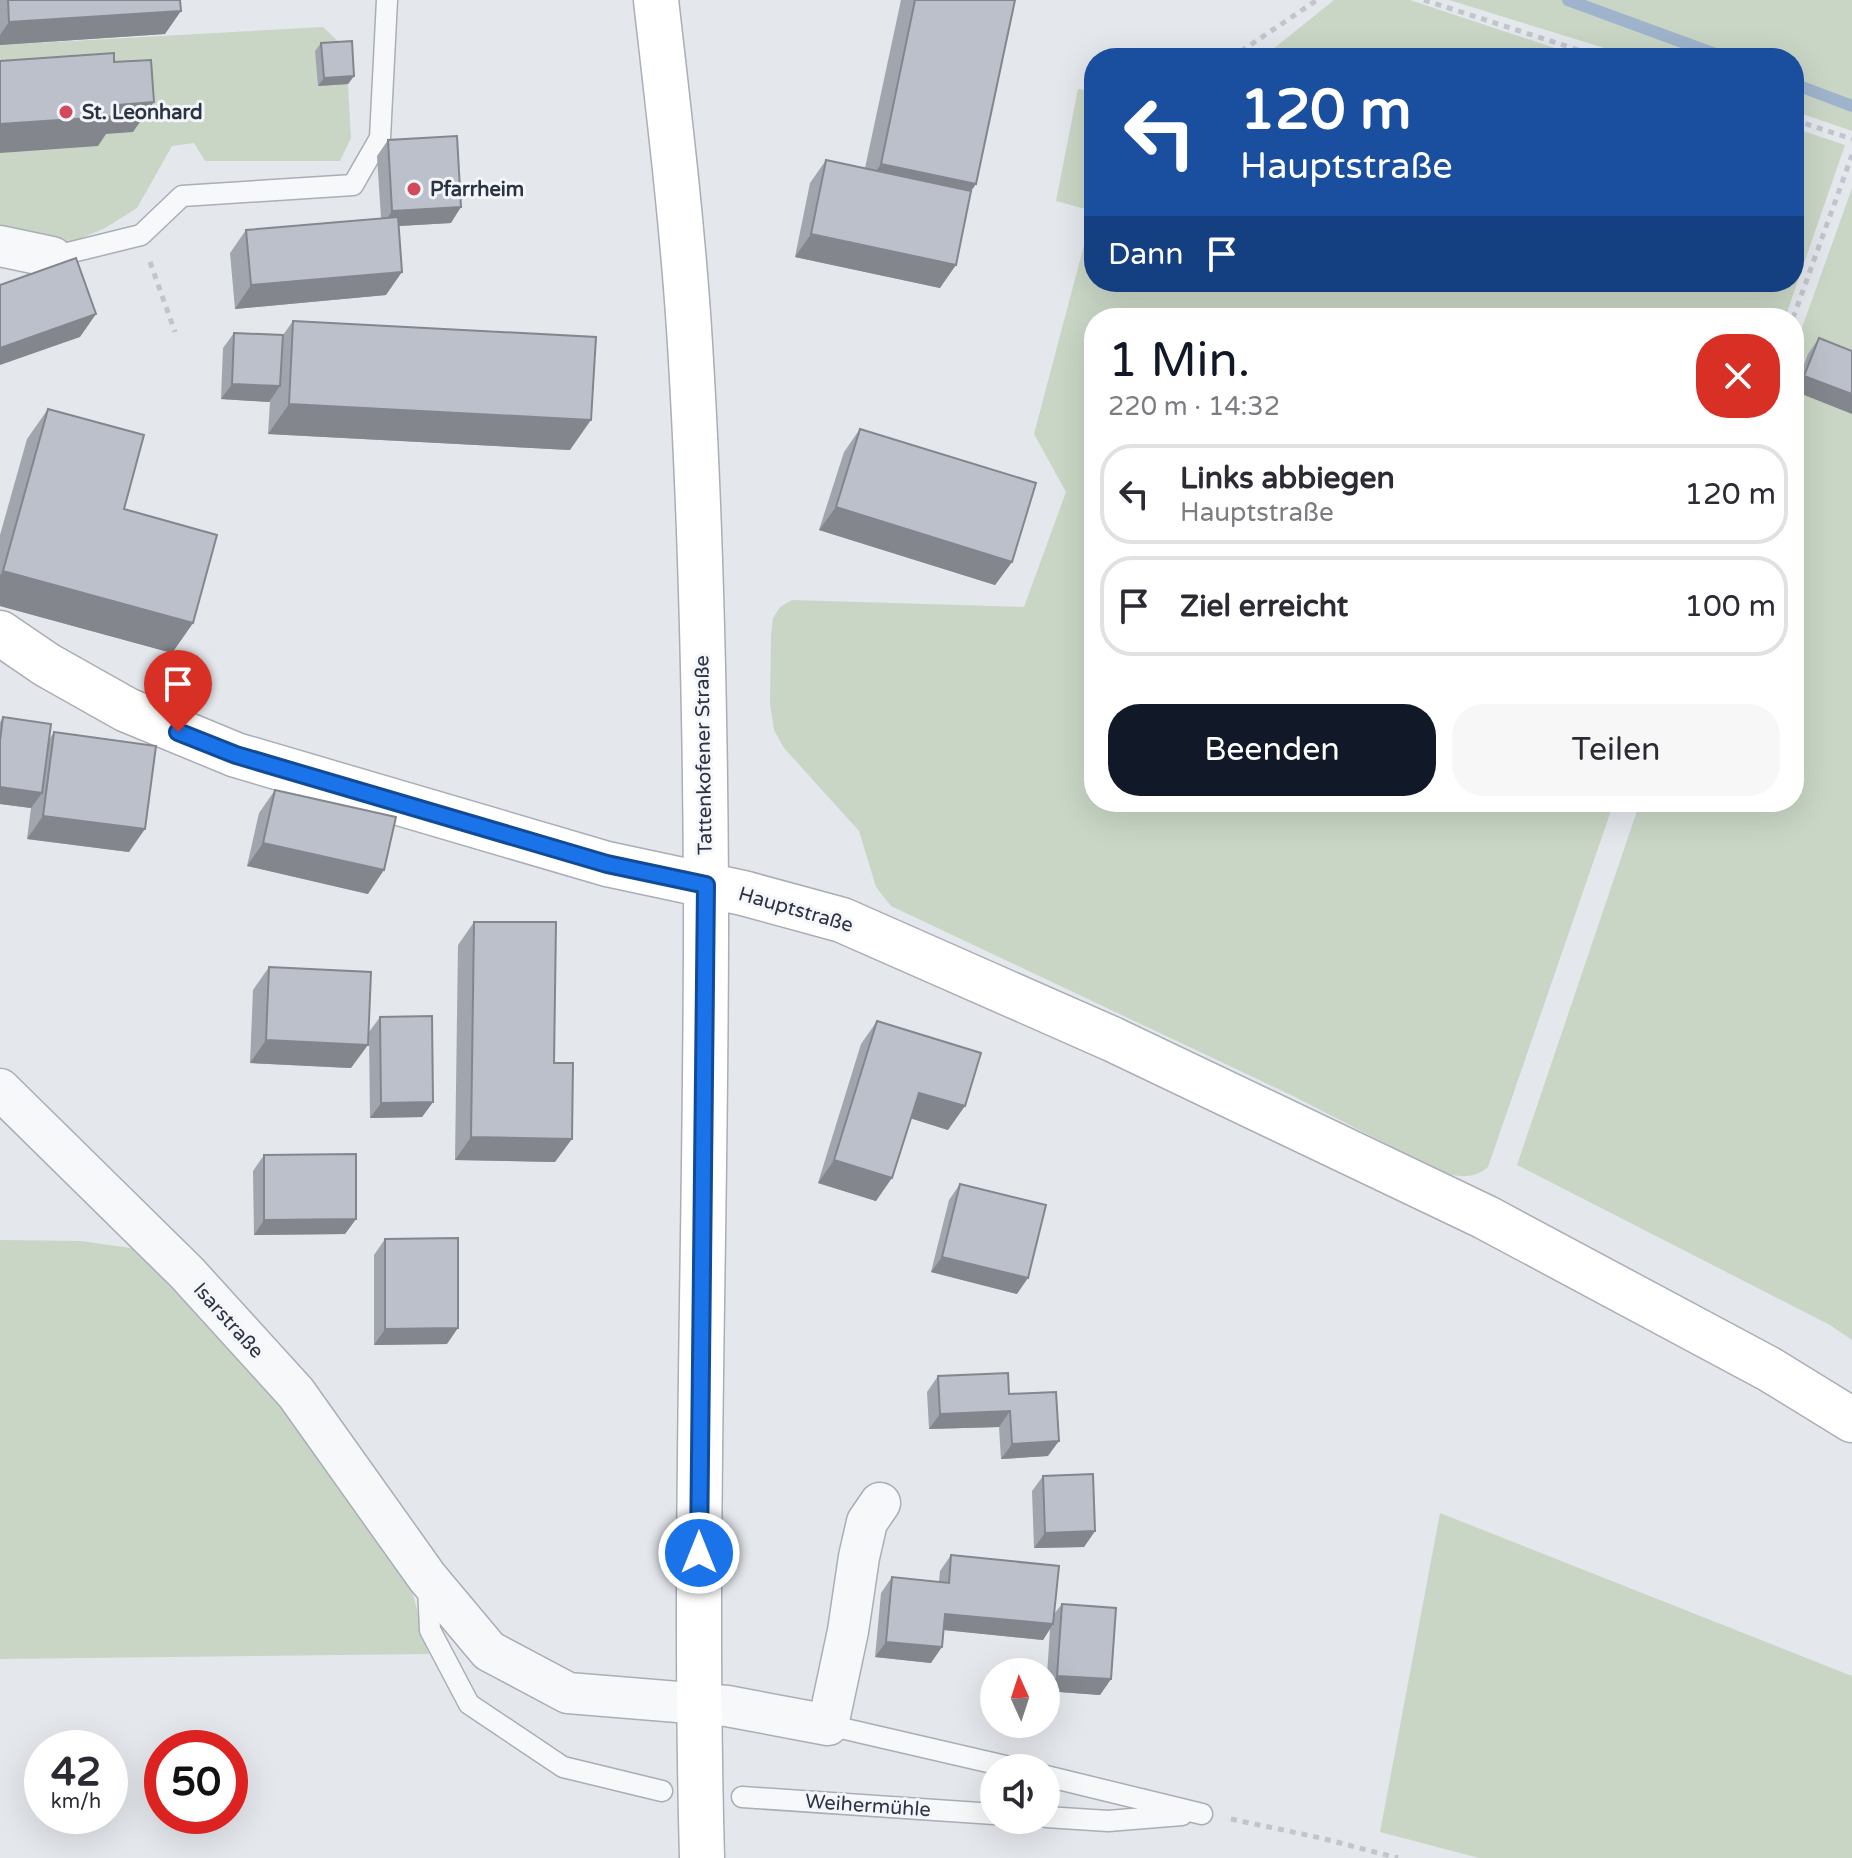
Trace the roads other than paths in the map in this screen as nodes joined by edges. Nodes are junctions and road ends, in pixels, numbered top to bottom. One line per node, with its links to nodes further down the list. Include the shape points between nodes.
1 (387, 0): 4 (lane, via 380,138 353,185 182,196 141,235)
2 (656, 0): 6 (main road, Tattenkofener Straße, via 690,342)
3 (0, 246): 4 (street)
4 (52, 257)
5 (0, 633): 6 (main road, Hauptstraße, via 127,710 204,744 607,864)
6 (706, 885): 8 (main road, Hauptstraße, via 842,920 1179,1071 1485,1217 1769,1369); 11 (main road, Tattenkofener Straße)
7 (0, 1089): 10 (street, Isarstraße, via 187,1273 296,1393)
8 (1852, 1420)
9 (880, 1503): 12 (street, via 867,1522)
10 (427, 1577): 11 (street, Isarstraße, via 489,1651 568,1693); 15 (lane, via 430,1630 469,1704 563,1767)
11 (698, 1704): 12 (street); 19 (main road, Tattenkofener Straße)
12 (828, 1725): 13 (lane)
13 (980, 1760)
14 (1060, 1779): 18 (lane, via 1202,1814 1108,1821)
15 (662, 1791)
16 (742, 1797): 17 (lane, Weihermühle)
17 (980, 1813)
18 (1060, 1818)
19 (702, 1858)

